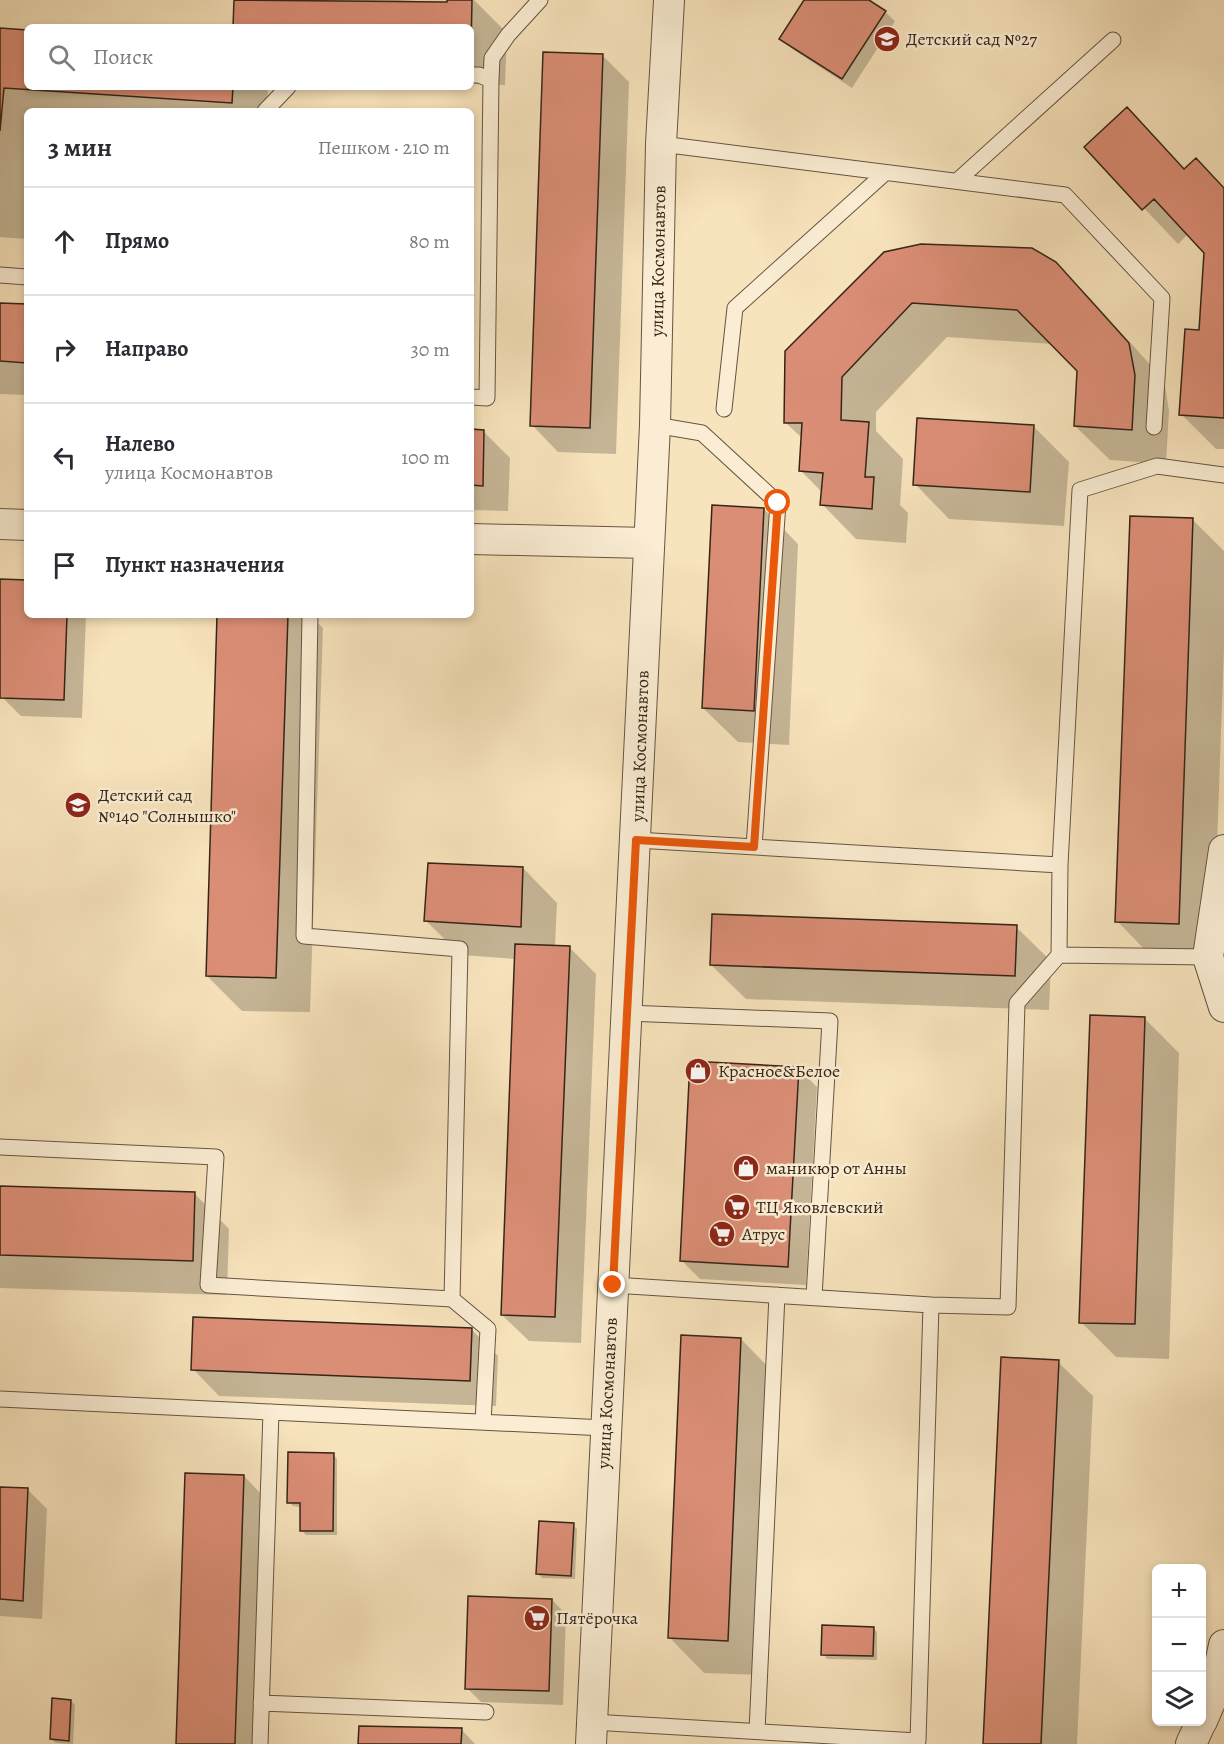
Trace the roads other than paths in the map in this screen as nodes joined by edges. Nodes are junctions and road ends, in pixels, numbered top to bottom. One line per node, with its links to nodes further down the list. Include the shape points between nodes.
1 (540, 0): 5 (lane, via 492,58)
2 (664, 0): 8 (street, улица Космонавтов)
3 (1113, 40): 10 (lane)
4 (474, 75): 5 (lane)
5 (491, 80): 13 (lane, via 487,398)
6 (285, 90): 7 (lane)
7 (268, 108)
8 (661, 144): 9 (lane); 15 (street, улица Космонавтов)
9 (885, 173): 10 (lane); 14 (lane, via 735,308)
10 (957, 182): 16 (lane, via 1065,195 1162,298)
11 (0, 275): 12 (lane)
12 (24, 277)
13 (474, 397)
14 (724, 409)
15 (655, 425): 21 (street, улица Космонавтов); 24 (lane, via 702,434 778,503)
16 (1154, 427)
17 (1224, 475): 26 (lane, via 1157,466 1080,490)
18 (0, 524): 19 (street)
19 (24, 525)
20 (474, 539): 21 (street)
21 (648, 543): 23 (street, улица Космонавтов)
22 (310, 618): 35 (lane, via 304,936 460,950)
23 (636, 840): 24 (lane); 30 (street, улица Космонавтов)
24 (754, 847): 26 (lane)
25 (1224, 850): 28 (street)
26 (1060, 865): 27 (lane)
27 (1059, 955): 28 (lane); 36 (lane, via 1017,1003 1008,1307)
28 (1215, 967): 29 (street)
29 (1224, 1007)
30 (627, 1013): 32 (street, улица Космонавтов); 34 (lane, via 830,1021)
31 (0, 1147): 35 (lane, via 216,1157 208,1285)
32 (613, 1285): 33 (lane); 40 (street, улица Космонавтов)
33 (777, 1295): 34 (lane); 46 (lane)
34 (814, 1297): 36 (lane)
35 (452, 1299): 39 (lane, via 488,1329)
36 (931, 1305): 48 (lane)
37 (0, 1399): 38 (lane)
38 (271, 1412): 39 (lane); 42 (lane)
39 (483, 1422): 40 (lane)
40 (605, 1428): 47 (street, улица Космонавтов)
41 (1224, 1645): 43 (street, via 1214,1693)
42 (261, 1703): 44 (lane); 49 (lane)
43 (1206, 1710)
44 (486, 1712)
45 (1199, 1726): 50 (street)
46 (757, 1731): 47 (lane); 48 (lane)
47 (591, 1733)
48 (918, 1742)
49 (260, 1744)
50 (1191, 1744)

